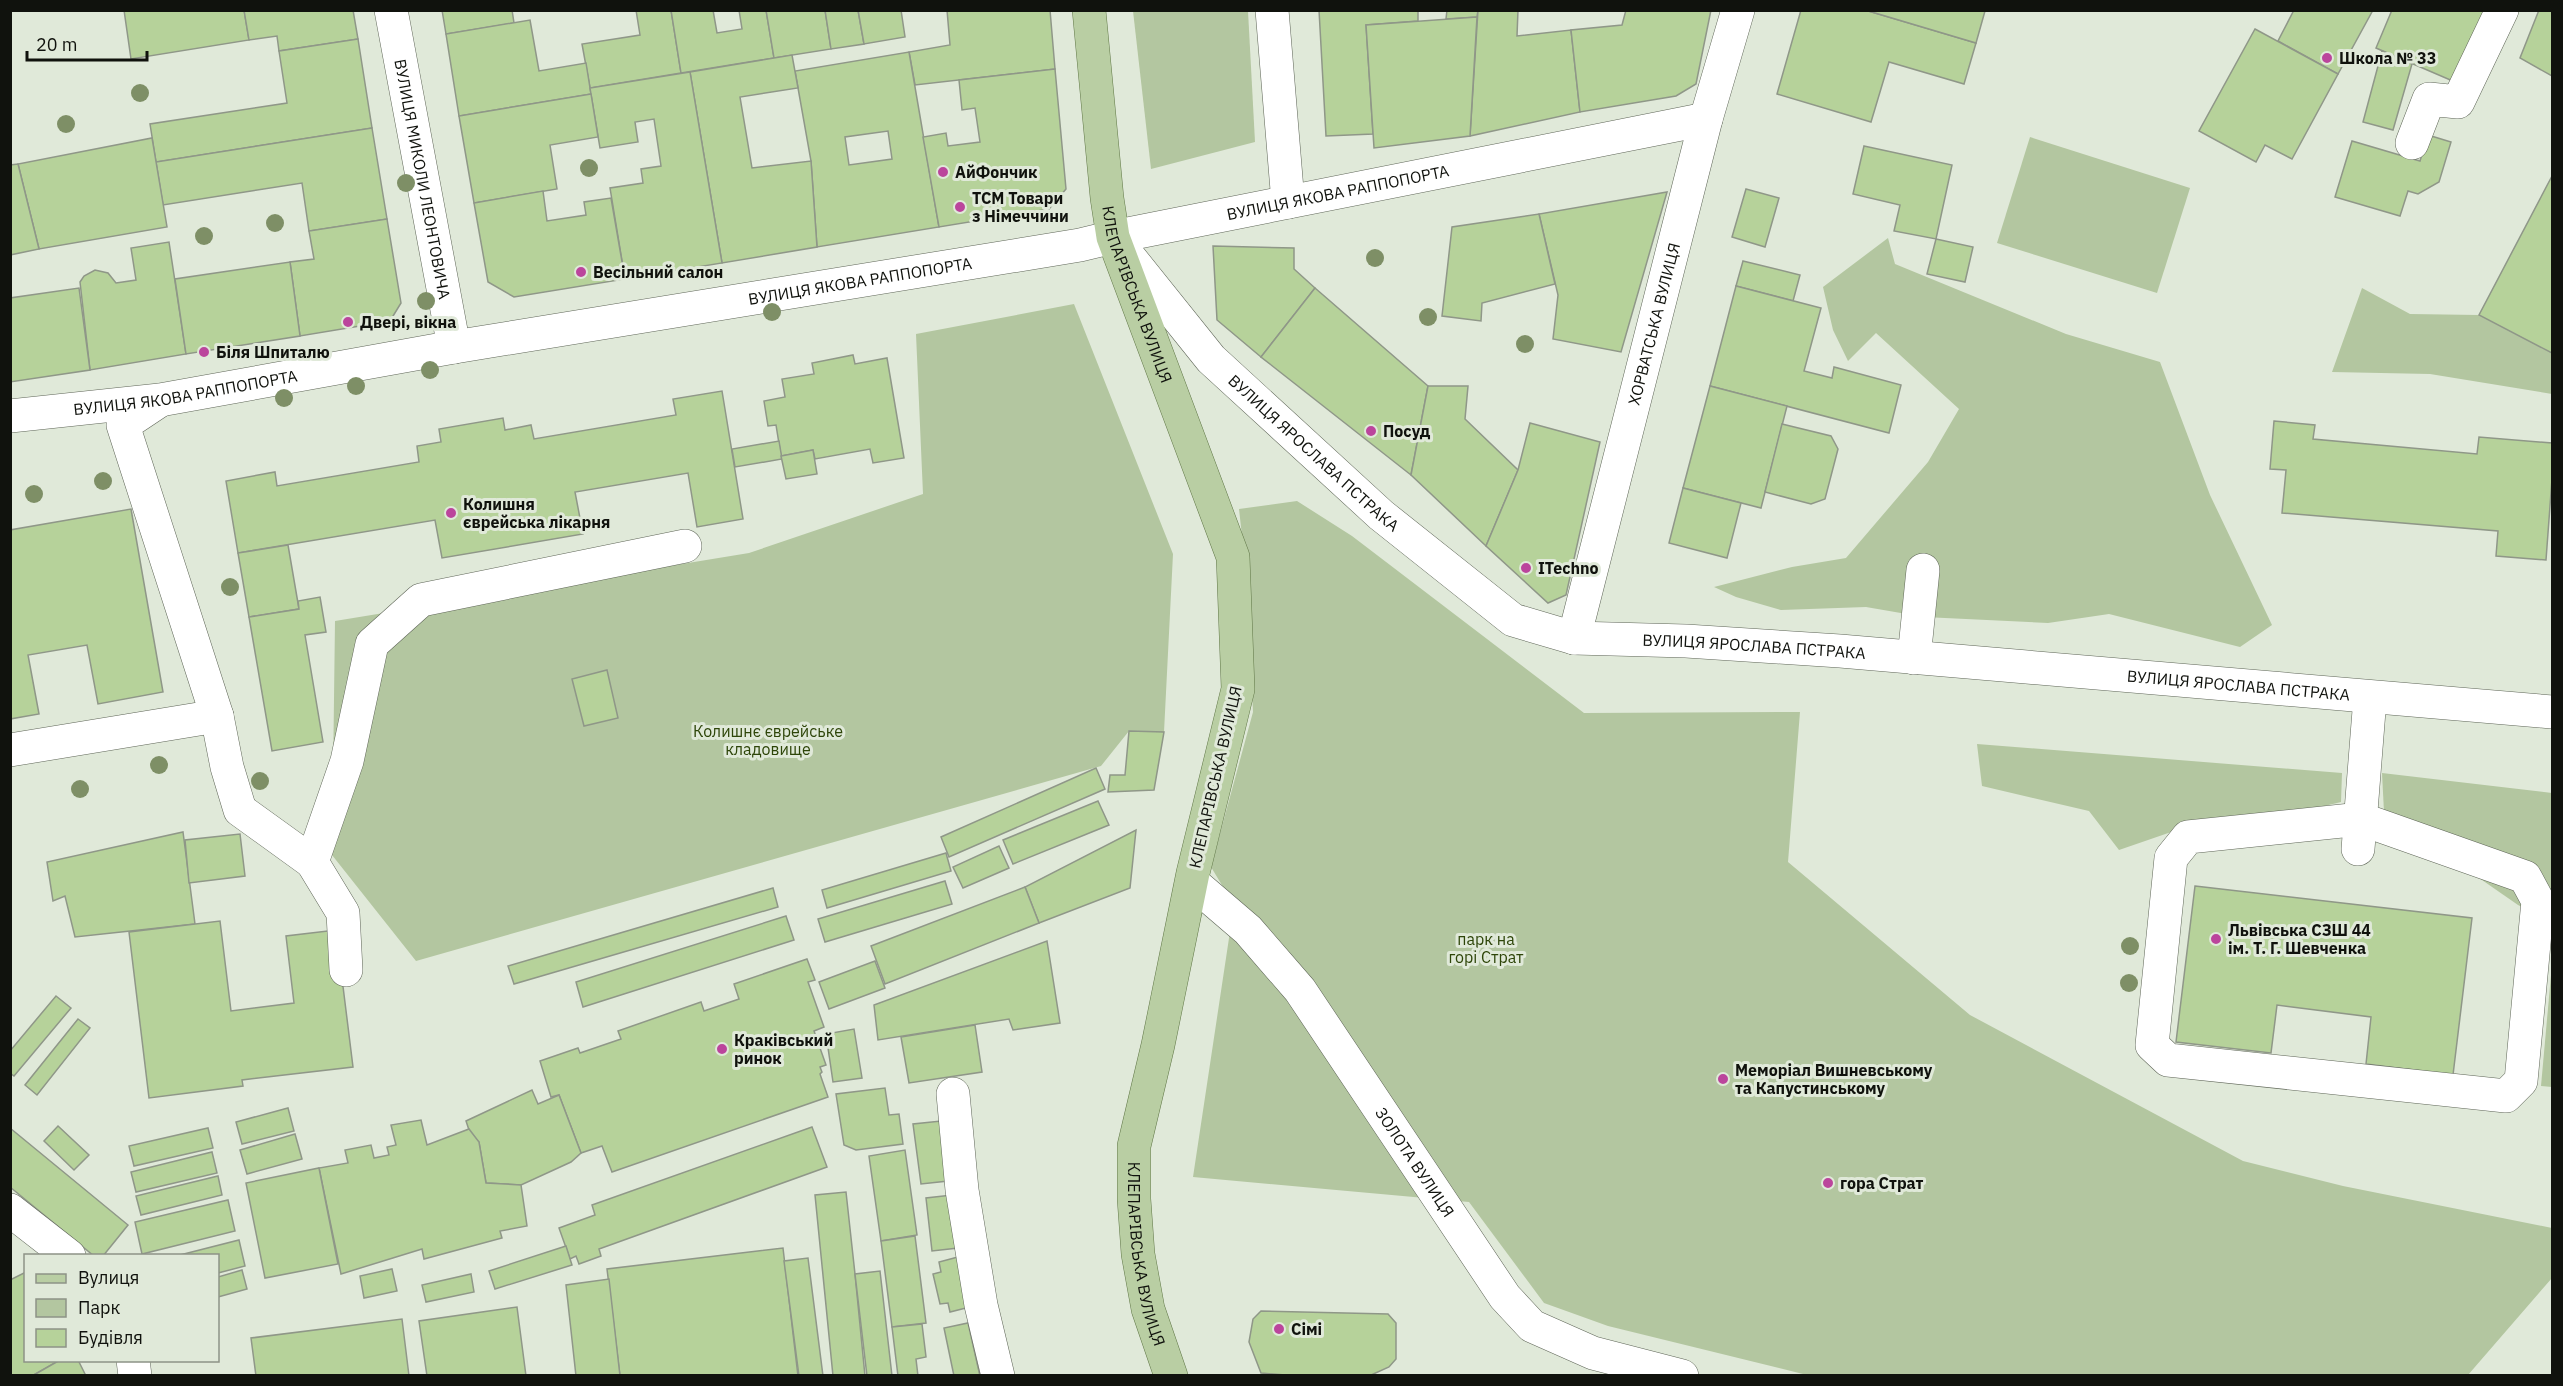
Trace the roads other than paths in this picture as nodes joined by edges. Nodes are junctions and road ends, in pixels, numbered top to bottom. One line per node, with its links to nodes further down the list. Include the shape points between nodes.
1 (391, 10): 10 (street, ВУЛИЦЯ МИКОЛИ ЛЕОНТОВИЧА)
2 (1089, 10): 9 (main road, КЛЕПАРІВСЬКА ВУЛИЦЯ)
3 (1272, 10): 8 (street)
4 (1738, 10): 6 (street, ХОРВАТСЬКА ВУЛИЦЯ)
5 (2502, 10): 7 (street, via 2458,102 2429,99)
6 (1706, 119): 8 (street, ВУЛИЦЯ ЯКОВА РАППОПОРТА); 15 (street, ХОРВАТСЬКА ВУЛИЦЯ)
7 (2412, 143)
8 (1288, 202): 9 (street, ВУЛИЦЯ ЯКОВА РАППОПОРТА)
9 (1113, 237): 10 (street, ВУЛИЦЯ ЯКОВА РАППОПОРТА); 15 (street, ВУЛИЦЯ ЯРОСЛАВА ПСТРАКА, via 1211,359 1381,515 1513,620); 23 (main road, КЛЕПАРІВСЬКА ВУЛИЦЯ, via 1233,557 1238,689)
10 (454, 347): 11 (street, ВУЛИЦЯ ЯКОВА РАППОПОРТА)
11 (160, 400): 12 (street, ВУЛИЦЯ ЯКОВА РАППОПОРТА); 19 (street, via 123,425)
12 (10, 417)
13 (685, 546): 22 (street, via 421,600 372,644 347,761)
14 (1923, 570): 16 (street)
15 (1574, 638): 16 (street, ВУЛИЦЯ ЯРОСЛАВА ПСТРАКА, via 1686,640)
16 (1914, 658): 17 (street, ВУЛИЦЯ ЯРОСЛАВА ПСТРАКА)
17 (2370, 698): 18 (street, ВУЛИЦЯ ЯРОСЛАВА ПСТРАКА); 21 (street)
18 (2553, 712)
19 (216, 716): 20 (street); 22 (street, via 240,810)
20 (10, 750)
21 (2359, 834): 21 (street, via 2188,837 2171,858 2152,1045 2168,1060 2506,1096 2521,1081 2538,901 2525,877)
22 (312, 862): 24 (street, via 343,913)
23 (1192, 882): 29 (main road, КЛЕПАРІВСЬКА ВУЛИЦЯ, via 1134,1146 1138,1254 1148,1309); 30 (street, ЗОЛОТА ВУЛИЦЯ, via 1248,930 1300,990 1505,1297 1532,1326 1593,1353)
24 (346, 970)
25 (953, 1094): 28 (street, via 962,1190 981,1305)
26 (10, 1210): 27 (street)
27 (66, 1254)
28 (998, 1376)
29 (1171, 1376)
30 (1682, 1376)

